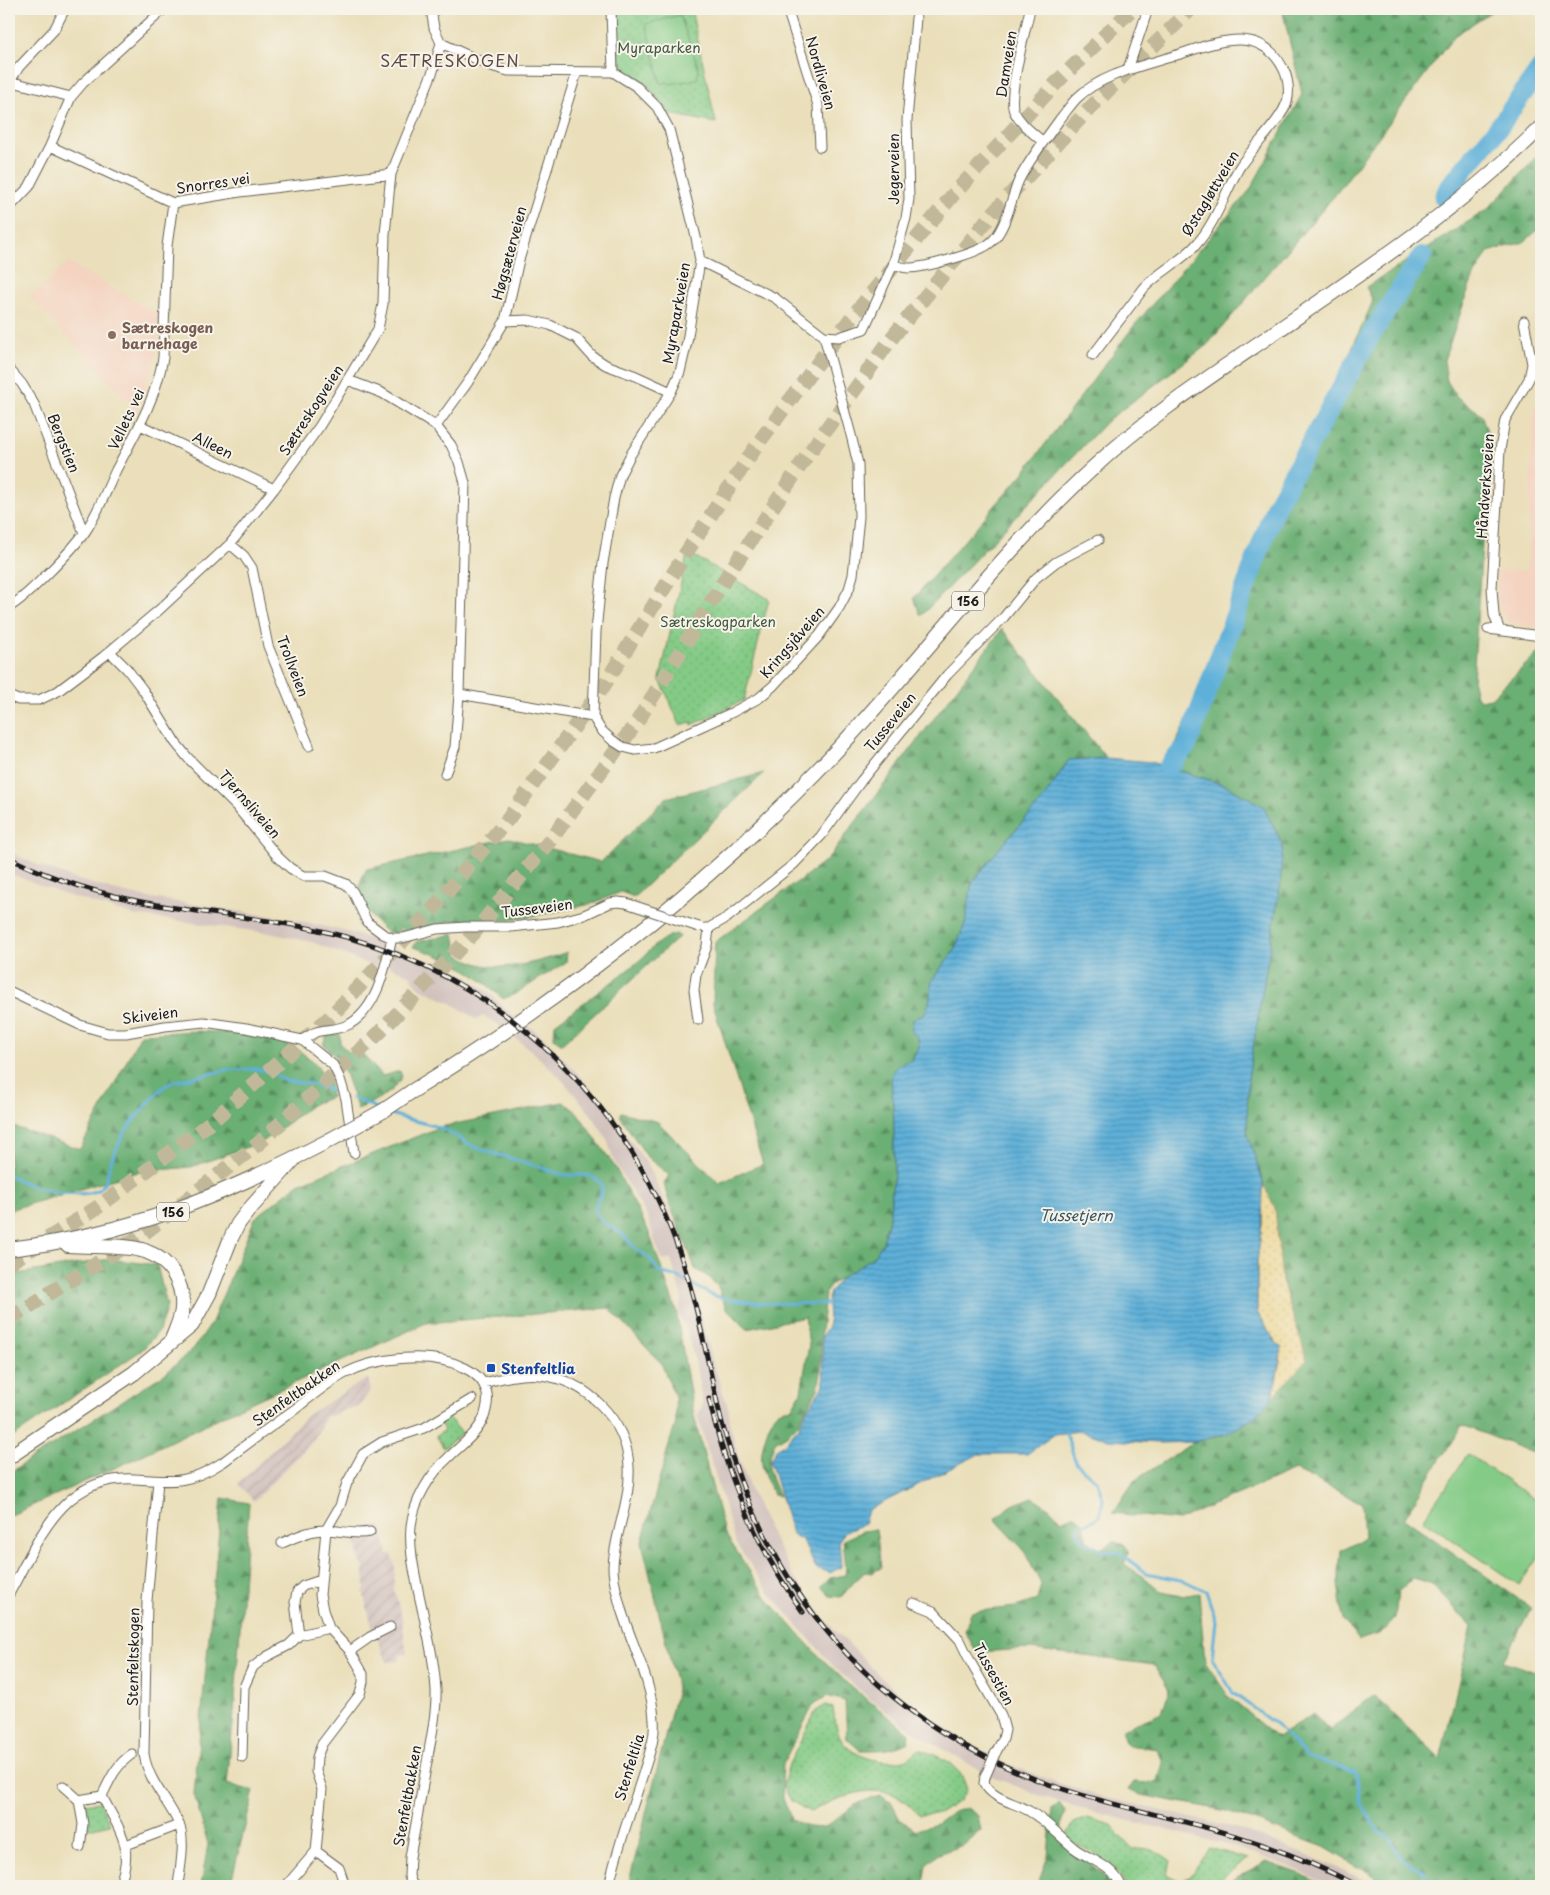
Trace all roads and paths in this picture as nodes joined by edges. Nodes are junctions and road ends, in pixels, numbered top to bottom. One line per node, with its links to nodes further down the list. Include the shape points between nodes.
1 (65, 9): 13 (street, via 54,30)
2 (164, 9): 14 (street)
3 (431, 9): 9 (street)
4 (611, 9): 12 (street)
5 (787, 9): 18 (street, Nordliveien, via 818,105)
6 (1030, 9): 16 (street, Damveien, via 1012,95 1013,109 1021,122)
7 (1148, 9): 10 (street)
8 (916, 18): 23 (street, Jegerveien, via 907,120 909,198)
9 (441, 43): 11 (street, via 508,71); 19 (street, Sætreskogveien)
10 (1128, 69): 16 (street, Østagløttveien, via 1096,84 1077,98); 27 (street, Østagløttveien, via 1214,43 1248,40 1258,42 1279,60 1289,93 1281,113 1240,167 1209,228 1194,247 1144,288)
11 (577, 72): 12 (street); 24 (street, Høgsæterveien, via 519,260)
12 (613, 72): 22 (street, Myraparkveien, via 651,100 669,129)
13 (10, 81): 14 (street)
14 (71, 97): 17 (street)
15 (1541, 127): 53 (main road, 156, bridge, via 1486,179 1424,229 1200,382 1096,465 1055,505 838,749 720,865 576,980 476,1052)
16 (1043, 142): 23 (street, Østagløttveien, via 1018,182 1001,228 991,243 977,251 922,266)
17 (50, 146): 20 (street, Snorres vei); 21 (street, via 29,187)
18 (820, 147)
19 (392, 174): 20 (street, Snorres vei); 29 (street, Sætreskogveien, via 381,316 378,328)
20 (173, 203): 31 (street, Vellets vei, via 167,246 163,358)
21 (9, 208)
22 (700, 261): 26 (street, via 775,298); 30 (street, Myraparkveien, via 687,342)
23 (893, 265): 26 (street, Jegerveien, via 864,330 839,337)
24 (505, 321): 30 (street, via 528,320 550,325 576,338 592,356 606,365); 32 (street, Høgsæterveien, via 468,382)
25 (1524, 321): 39 (street, Håndverksveien, via 1532,364 1529,379 1505,420 1500,450 1492,588 1494,614)
26 (824, 336): 44 (street, Kringsjåveien, via 858,464 860,517 856,556 849,589 839,608 820,636 759,698 689,733 654,748 635,750 612,740)
27 (1093, 354)
28 (9, 370): 34 (street, Bergstien, via 34,404)
29 (348, 380): 32 (street, via 382,393); 33 (street, Sætreskogveien)
30 (671, 392): 44 (street, Myraparkveien, via 631,454 620,475 614,498 596,631)
31 (140, 425): 33 (street, Alleen); 34 (street, Vellets vei)
32 (436, 426): 42 (street, via 451,445 465,483)
33 (274, 489): 36 (street, Sætreskogveien)
34 (84, 533): 37 (street, Vellets vei, via 31,589)
35 (1098, 540): 47 (street, Tusseveien, via 1056,562 1036,578 1004,617 947,675 860,781 821,836 794,864)
36 (230, 544): 41 (street, Sætreskogveien); 45 (street, Trollveien, via 252,568 268,646)
37 (9, 607)
38 (1488, 629): 39 (street)
39 (1500, 631): 40 (street)
40 (1541, 636)
41 (110, 652): 43 (street, Sætreskogveien, via 47,697 30,701); 48 (street, Tjernsliveien, via 143,690 188,758 236,806 277,856 303,876 325,876 346,884 367,922)
42 (459, 694): 44 (street); 46 (street, via 455,747)
43 (9, 696)
44 (593, 718)
45 (309, 746)
46 (445, 774)
47 (710, 928): 48 (street, Tusseveien, bridge, via 618,902 558,922 511,927 465,926); 50 (street, via 694,990)
48 (392, 938): 51 (street, via 379,984 364,1012 350,1024 314,1033)
49 (9, 991): 51 (street, Skiveien, via 80,1025 108,1033 204,1022)
50 (698, 1020)
51 (302, 1040): 52 (street, Skiveien, via 333,1065 340,1079)
52 (354, 1153)
53 (295, 1158): 54 (main road, 156, via 168,1214 113,1230); 56 (main road, 156, via 238,1224 201,1311 192,1325)
54 (45, 1244): 55 (main road, 156); 56 (main road, 156, via 135,1249 156,1256 175,1275 182,1297 180,1320)
55 (9, 1249)
56 (169, 1345): 59 (main road, 156, via 110,1391)
57 (484, 1383): 60 (street, Stenfeltbakken, via 460,1365 430,1359 393,1360 363,1366 336,1379 203,1474); 84 (street, Stenfeltbakken, via 488,1400 482,1422 475,1433 434,1472 418,1500 411,1523 412,1560 436,1691 410,1857 409,1876); 85 (street, Stenfeltlia, via 528,1374 567,1382 608,1411 624,1437 629,1467 613,1568 617,1595 650,1690 654,1733)
58 (472, 1399): 61 (street, via 424,1428 382,1442 363,1454)
59 (9, 1457)
60 (158, 1482): 65 (street, Stenfeltbakken, via 108,1481 92,1485 74,1496 55,1514); 76 (street, Stenfeltskogen, via 148,1601 144,1754 149,1773)
61 (326, 1530): 62 (street, via 345,1534); 63 (street, via 310,1532); 64 (street)
62 (370, 1532)
63 (282, 1543)
64 (321, 1580): 68 (street, via 320,1595); 69 (street, via 303,1586 297,1592)
65 (9, 1594)
66 (913, 1603): 86 (street, Tussestien, bridge, via 933,1612 960,1640 1001,1715 1005,1730 1003,1739 984,1783 994,1795 1041,1818 1075,1848 1112,1872)
67 (390, 1627): 70 (street)
68 (329, 1628): 69 (street); 70 (street)
69 (299, 1635): 72 (street, via 289,1645 266,1656 247,1676)
70 (350, 1651): 79 (street, via 360,1668 363,1682 360,1694 322,1744 317,1756 316,1771 322,1789)
71 (132, 1754): 74 (street, via 114,1769)
72 (242, 1757)
73 (63, 1786): 75 (street)
74 (102, 1796): 75 (street); 77 (street)
75 (79, 1800): 78 (street, via 83,1824)
76 (179, 1825): 77 (street); 81 (street, Stenfeltskogen, via 182,1842)
77 (126, 1845): 80 (street, via 127,1859)
78 (80, 1847)
79 (316, 1851): 82 (street); 83 (street, via 339,1868)
80 (119, 1886)
81 (178, 1886)
82 (286, 1886)
83 (345, 1886)
84 (415, 1886)
85 (609, 1886)
86 (1121, 1886)

